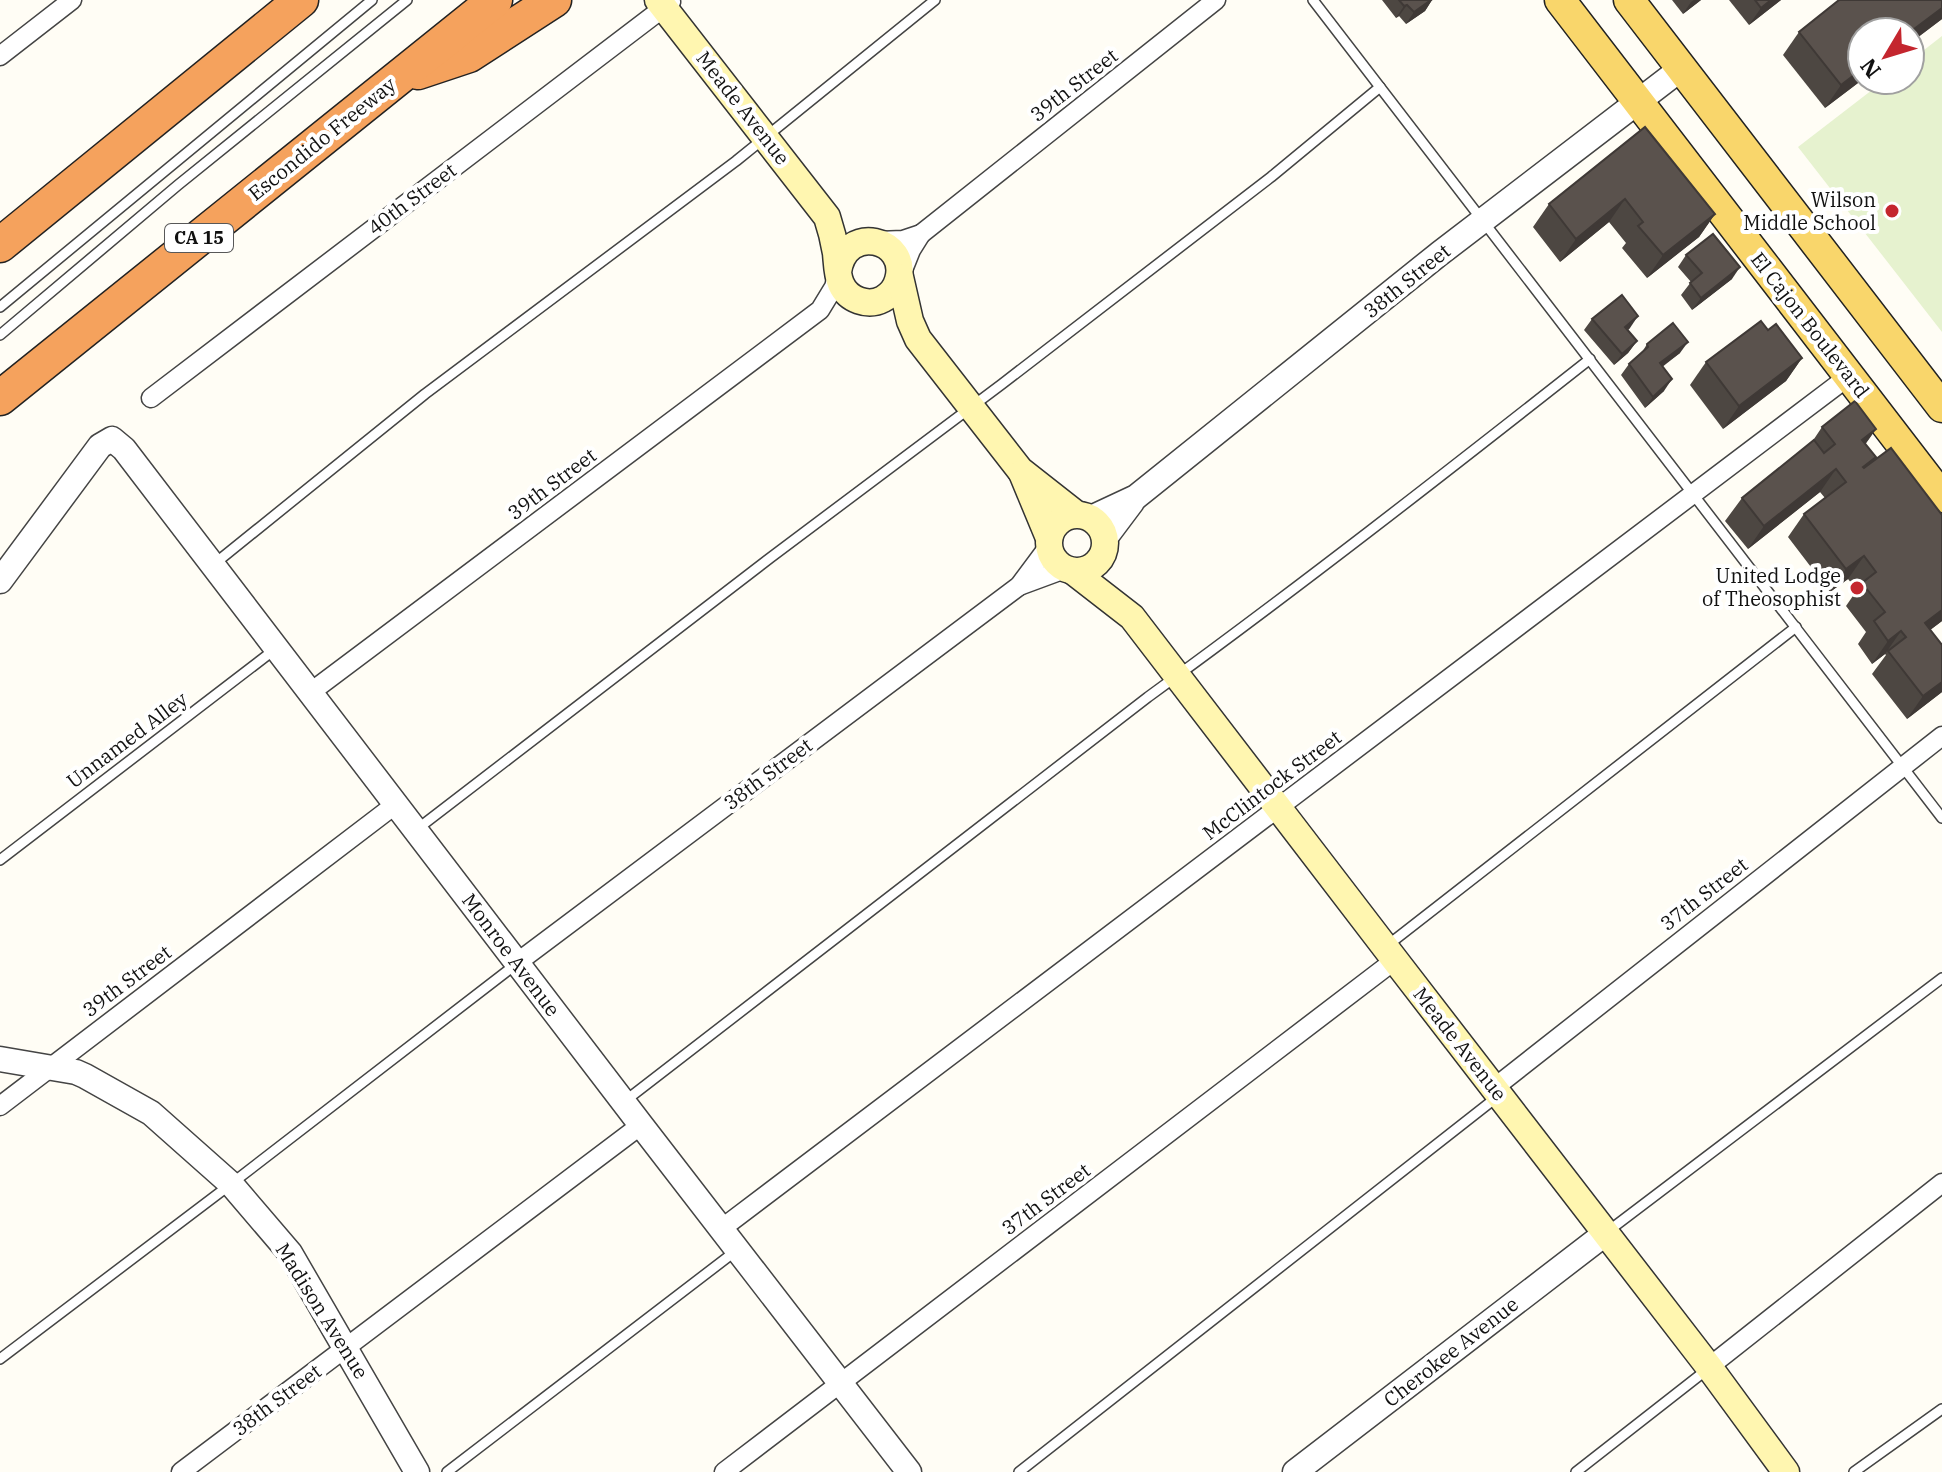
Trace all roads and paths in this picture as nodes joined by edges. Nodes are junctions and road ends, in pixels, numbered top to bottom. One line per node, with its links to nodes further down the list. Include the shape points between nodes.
1 (72, 0): 13 (street)
2 (301, 0): 23 (highway)
3 (372, 0): 27 (lane)
4 (407, 0): 29 (lane)
5 (495, 0): 15 (highway, Escondido Freeway / CA 15)
6 (554, 0): 15 (highway, via 469,55)
7 (935, 0): 18 (lane)
8 (1216, 0): 21 (street, 39th Street)
9 (1313, 0): 16 (lane)
10 (1560, 0): 17 (main road, El Cajon Boulevard)
11 (1629, 0): 14 (main road)
12 (665, 2): 18 (main road, Meade Avenue); 34 (street, 40th Street)
13 (0, 56)
14 (1682, 68): 17 (street, 38th Street); 36 (main road)
15 (398, 78): 33 (highway, Escondido Freeway / CA 15)
16 (1380, 87): 20 (lane); 35 (lane)
17 (1638, 102): 20 (street, 38th Street); 32 (main road, El Cajon Boulevard)
18 (765, 136): 19 (main road, Meade Avenue); 42 (lane, via 425,394)
19 (827, 217): 22 (main road, Meade Avenue); 24 (main road, Meade Avenue)
20 (1483, 221): 31 (lane); 40 (street, 38th Street)
21 (921, 234): 22 (street, 39th Street); 25 (street, 39th Street)
22 (873, 241): 24 (main road, via 845,252); 25 (main road, Meade Avenue, via 891,250)
23 (0, 245)
24 (838, 272): 26 (main road, Meade Avenue, via 846,292); 28 (street, 39th Street)
25 (900, 277): 26 (main road, via 882,300); 30 (main road, Meade Avenue)
26 (864, 302): 28 (street, 39th Street); 30 (main road, Meade Avenue)
27 (0, 307)
28 (820, 310): 50 (street, 39th Street)
29 (0, 335)
30 (918, 339): 35 (main road, Meade Avenue)
31 (1590, 359): 38 (lane); 49 (lane)
32 (1849, 376): 38 (street, McClintock Street); 39 (main road, El Cajon Boulevard)
33 (0, 398)
34 (151, 398)
35 (971, 406): 37 (main road, Meade Avenue); 56 (lane)
36 (1942, 407)
37 (1020, 470): 40 (main road, Meade Avenue); 41 (main road, Meade Avenue)
38 (1693, 494): 47 (lane); 54 (street, McClintock Street)
39 (1942, 497)
40 (1094, 531): 41 (main road, via 1067,516 1052,528); 43 (main road, via 1099,561 1084,571); 46 (main road, Meade Avenue)
41 (1049, 542): 43 (main road, via 1054,559); 45 (street, 38th Street)
42 (213, 565): 44 (street, Monroe Avenue, via 112,439 89,458); 48 (street, Monroe Avenue)
43 (1070, 570): 45 (street, 38th Street); 46 (main road, Meade Avenue)
44 (0, 581)
45 (1019, 586): 59 (street, 38th Street)
46 (1132, 617): 49 (main road, Meade Avenue)
47 (1796, 627): 52 (lane); 58 (lane)
48 (277, 648): 50 (street, Monroe Avenue); 57 (lane, Unnamed Alley)
49 (1178, 675): 54 (main road, Meade Avenue); 64 (lane)
50 (311, 692): 53 (street, Monroe Avenue)
51 (1942, 736): 52 (street, 37th Street)
52 (1902, 766): 55 (lane); 63 (street, 37th Street)
53 (396, 804): 56 (street, Monroe Avenue); 62 (street, 39th Street)
54 (1278, 809): 58 (main road, Meade Avenue); 69 (street, McClintock Street)
55 (1942, 818)
56 (416, 830): 59 (street, Monroe Avenue)
57 (0, 860)
58 (1390, 954): 63 (main road, Meade Avenue); 75 (street, 37th Street)
59 (518, 962): 64 (street, Monroe Avenue); 68 (lane)
60 (1942, 978): 70 (lane)
61 (0, 1059): 62 (street, Madison Avenue)
62 (50, 1068): 65 (street, 39th Street); 68 (street, Madison Avenue, via 76,1072 151,1113)
63 (1497, 1092): 70 (main road, Meade Avenue); 82 (lane)
64 (623, 1102): 66 (street, Monroe Avenue)
65 (0, 1106)
66 (641, 1125): 69 (street, Monroe Avenue); 72 (street, 38th Street)
67 (1942, 1183): 74 (street)
68 (231, 1184): 72 (street, Madison Avenue, via 290,1253); 73 (lane)
69 (721, 1229): 71 (street, Monroe Avenue)
70 (1606, 1233): 74 (main road, Meade Avenue); 83 (street, Cherokee Avenue)
71 (737, 1250): 75 (street, Monroe Avenue); 79 (lane)
72 (346, 1347): 77 (street, 38th Street); 78 (street, Madison Avenue)
73 (0, 1359)
74 (1709, 1367): 84 (lane); 85 (main road, Meade Avenue)
75 (840, 1385): 80 (street, 37th Street); 81 (street, Monroe Avenue)
76 (1942, 1409): 86 (lane)
77 (181, 1472)
78 (417, 1472)
79 (447, 1472)
80 (724, 1472)
81 (909, 1472)
82 (1019, 1472)
83 (1295, 1472)
84 (1576, 1472)
85 (1786, 1472)
86 (1854, 1472)

